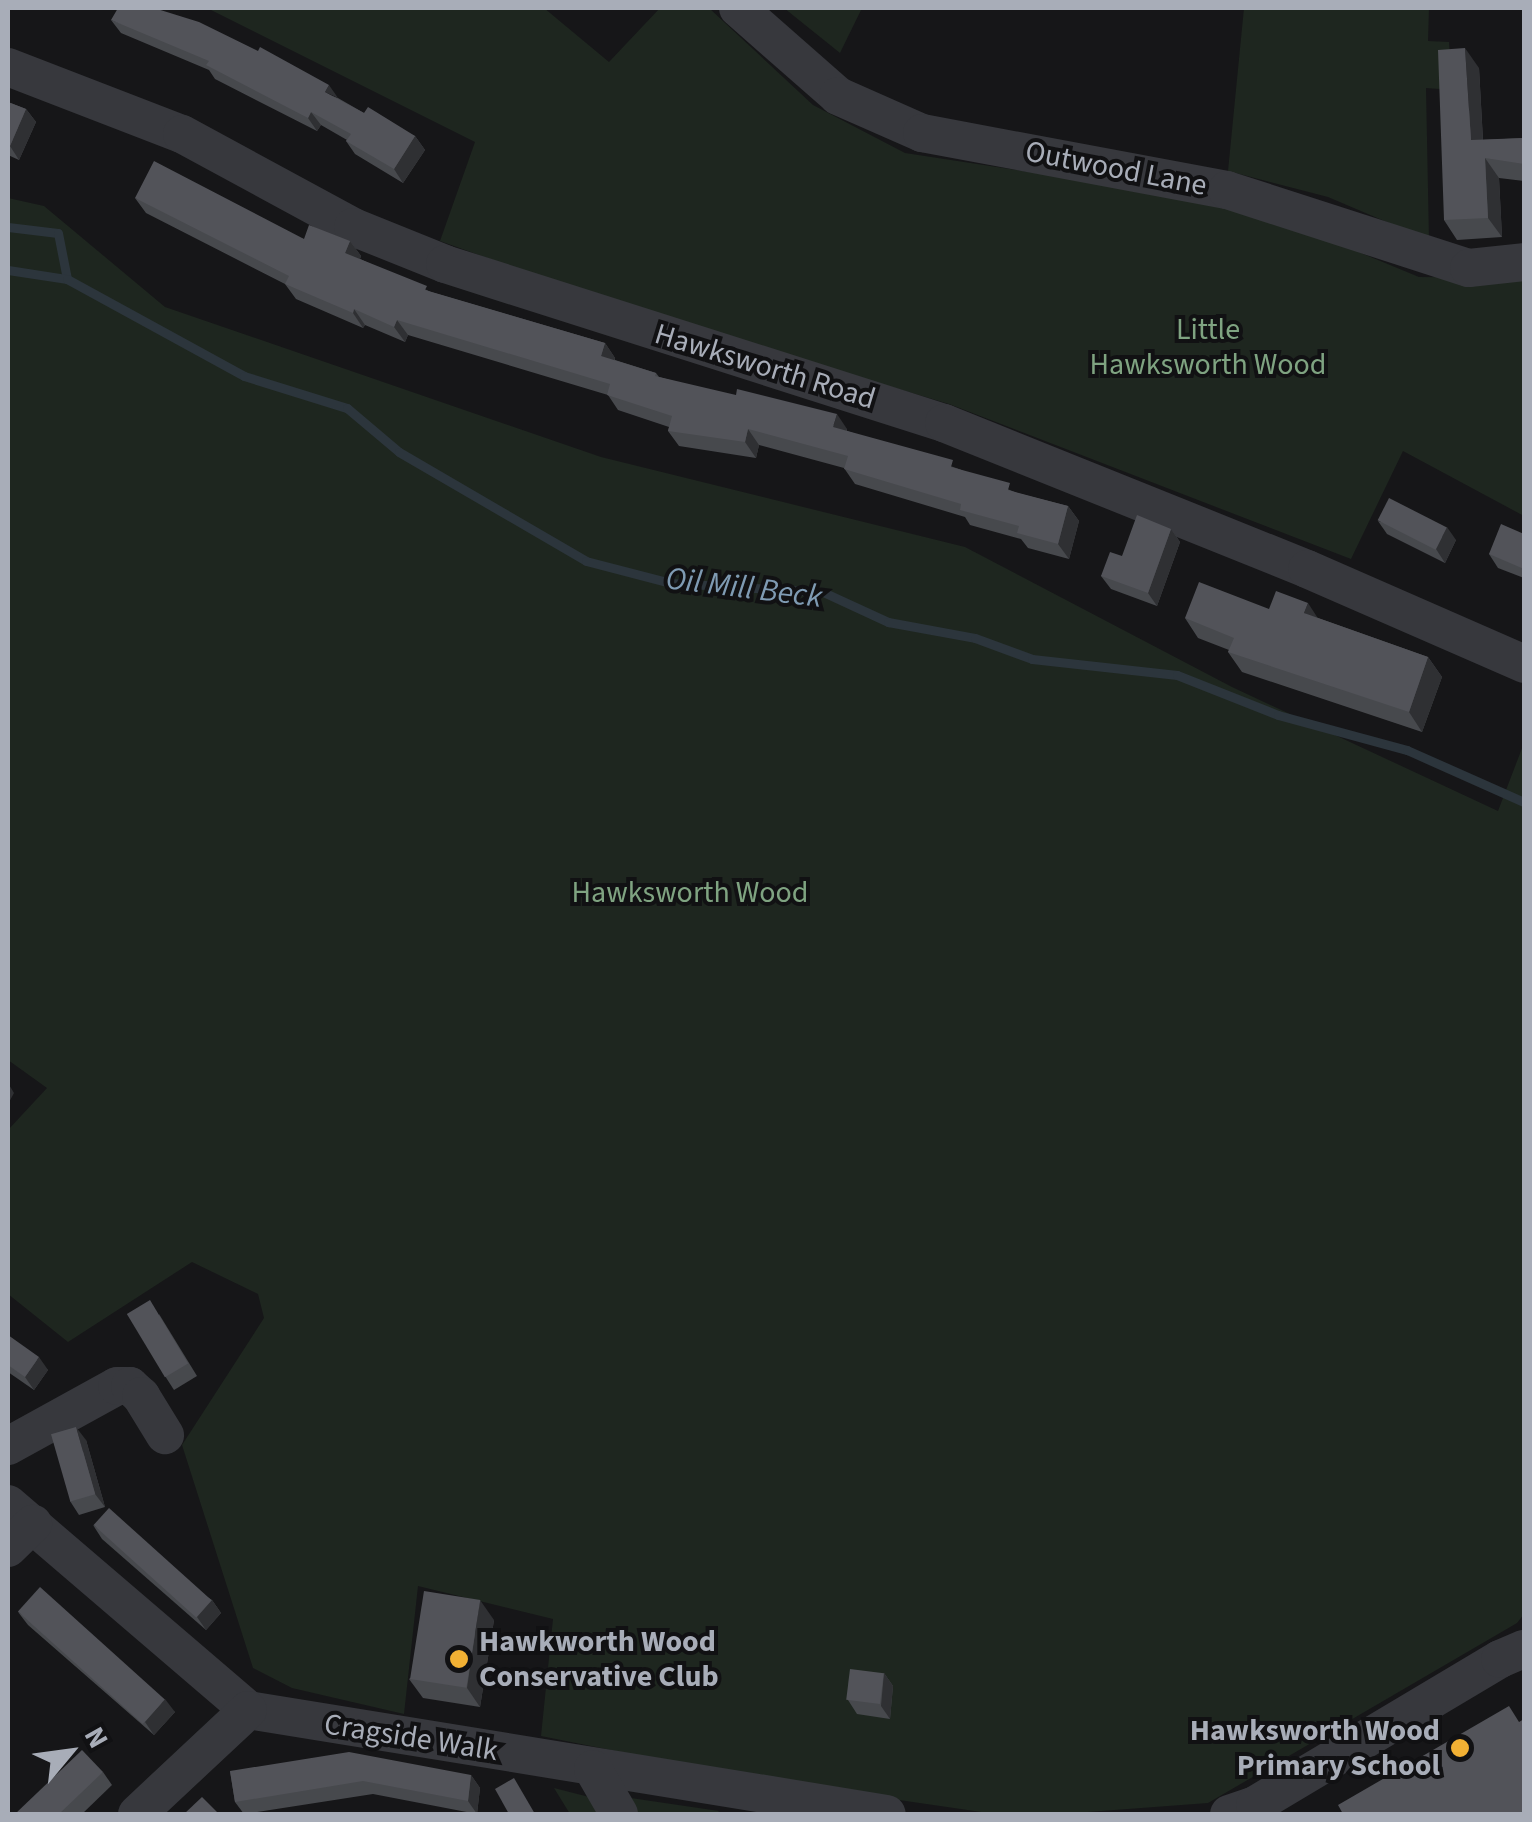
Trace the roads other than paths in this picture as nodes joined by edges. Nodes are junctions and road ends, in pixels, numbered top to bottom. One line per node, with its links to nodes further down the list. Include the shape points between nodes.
1 (738, 8): 3 (street, Outwood Lane, via 838,96 922,133 1227,190 1469,268)
2 (8, 67): 4 (street, Hawksworth Road, via 182,134 353,227 446,264 944,423)
3 (1524, 262)
4 (1524, 664)
5 (165, 1434): 6 (street, via 141,1396 117,1386)
6 (8, 1446)
7 (16, 1525): 9 (street)
8 (1524, 1649): 15 (street)
9 (248, 1710): 10 (street, Cragside Walk); 12 (street)
10 (593, 1769): 11 (street, Cragside Walk); 13 (street)
11 (738, 1802): 14 (street, Cragside Walk)
12 (137, 1814)
13 (619, 1814)
14 (887, 1814)
15 (1229, 1814)

